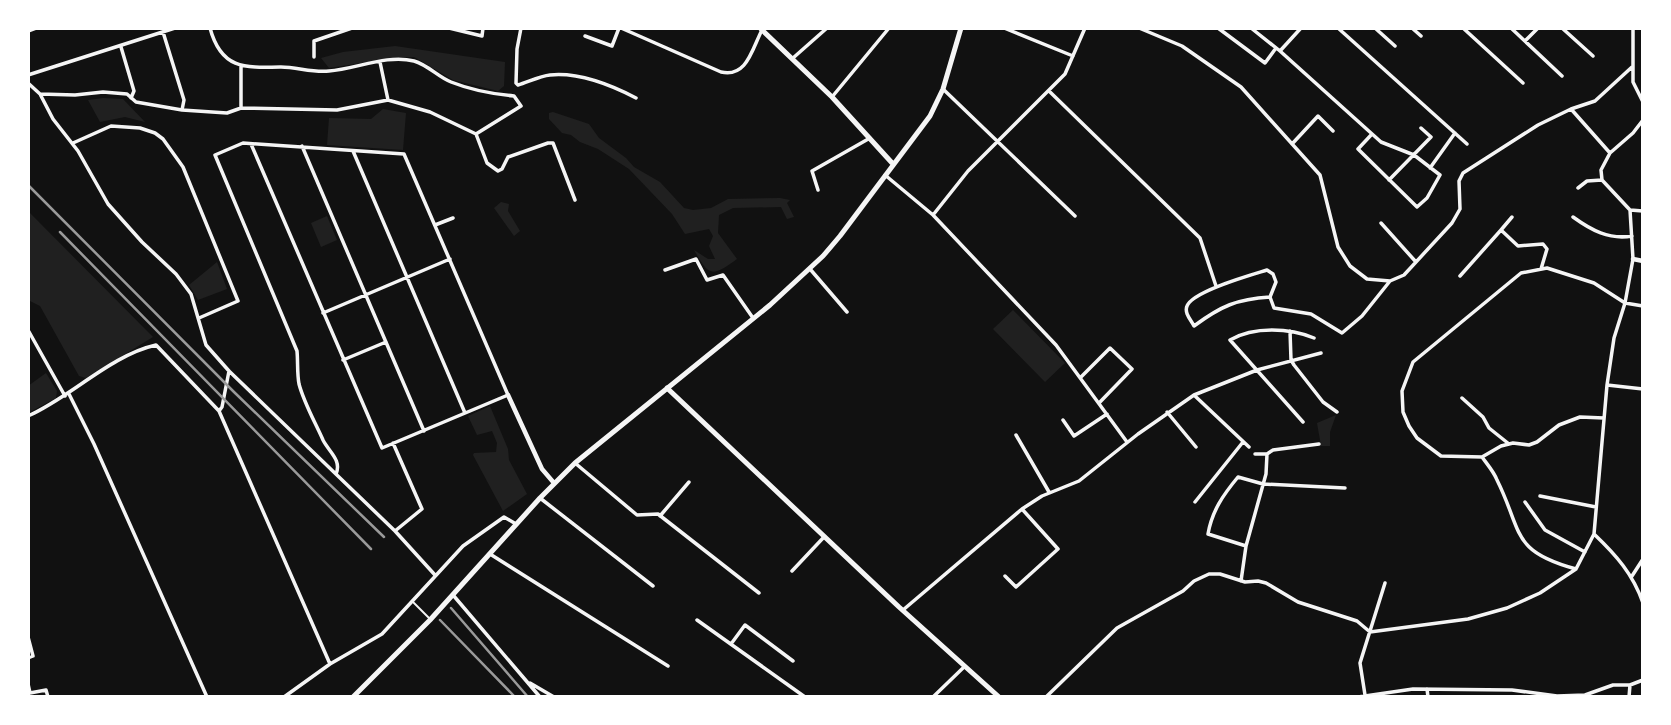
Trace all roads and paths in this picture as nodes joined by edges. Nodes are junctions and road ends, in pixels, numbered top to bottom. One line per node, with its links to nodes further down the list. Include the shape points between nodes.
1 (35, 28): 27 (street)
2 (175, 28): 28 (street)
3 (211, 28): 40 (street, via 219,51)
4 (352, 28): 37 (street, via 314,41)
5 (449, 28): 6 (street, via 482,36)
6 (484, 28)
7 (521, 28): 51 (street, via 518,85 550,75 577,76)
8 (620, 28): 9 (street, via 732,74 746,64); 29 (street, via 612,46)
9 (762, 28): 38 (main road)
10 (827, 28): 38 (street)
11 (889, 28): 49 (street)
12 (961, 28): 46 (main road)
13 (1004, 28): 35 (street)
14 (1085, 28): 35 (street)
15 (1139, 28): 67 (street, via 1182,46 1228,77)
16 (1218, 28): 34 (street, via 1265,63)
17 (1251, 28): 34 (street)
18 (1301, 28): 34 (street)
19 (1338, 28): 60 (street)
20 (1376, 28): 33 (street)
21 (1412, 28): 30 (street)
22 (1464, 28): 45 (street)
23 (1511, 28): 31 (street)
24 (1538, 28): 31 (street)
25 (1562, 28): 36 (street)
26 (1633, 28): 41 (street)
27 (28, 31)
28 (163, 33): 32 (street); 56 (street, via 184,100)
29 (585, 36)
30 (1421, 36)
31 (1525, 41): 43 (street)
32 (121, 46): 42 (street); 50 (street, via 134,92)
33 (1395, 46)
34 (1278, 49): 62 (street)
35 (1073, 56): 47 (street, via 1065,74)
36 (1593, 56)
37 (314, 57)
38 (793, 58): 49 (main road)
39 (380, 62): 40 (street, via 326,72); 52 (street); 61 (street, via 414,61 449,82 514,96 521,106)
40 (241, 64): 54 (street)
41 (1632, 67): 53 (street, via 1633,82); 55 (street, via 1595,102)
42 (28, 75)
43 (1562, 76)
44 (28, 82): 48 (street)
45 (1523, 83)
46 (943, 89): 64 (street); 73 (main road, via 930,116)
47 (1049, 91): 64 (street); 102 (street, via 1200,238)
48 (40, 94): 50 (street, via 103,92); 65 (street, via 52,119)
49 (832, 97): 63 (main road)
50 (131, 98): 56 (street)
51 (636, 99)
52 (388, 100): 54 (street, via 337,110); 61 (street, via 430,112)
53 (1643, 102)
54 (240, 108): 56 (street, via 227,113)
55 (1571, 109): 71 (street); 95 (street, via 1463,173 1460,209)
56 (182, 110)
57 (1643, 120): 71 (street)
58 (1421, 128): 72 (street, via 1431,138)
59 (1333, 131): 67 (street, via 1318,117)
60 (1455, 133): 68 (street); 74 (street)
61 (476, 134): 80 (street, via 487,163 498,170 508,157 554,143)
62 (1373, 134): 72 (street); 76 (street, via 1358,149)
63 (870, 138): 73 (main road); 79 (street, via 812,171)
64 (997, 141): 83 (street); 84 (street)
65 (72, 143): 110 (street, via 108,204 191,294); 110 (street, via 121,125 155,133 172,149 238,301)
66 (251, 144): 69 (street); 108 (street); 151 (street, via 215,155 296,351 299,382 337,462)
67 (1293, 144): 101 (street, via 1320,176 1338,247 1350,266 1367,279)
68 (1467, 144)
69 (302, 146): 70 (street); 103 (street)
70 (353, 151): 89 (street, via 404,154); 100 (street)
71 (1610, 153): 77 (street, via 1601,170)
72 (1415, 156): 74 (street); 76 (street)
73 (893, 164): 75 (main road)
74 (1430, 168): 76 (street, via 1440,176 1417,207)
75 (885, 176): 83 (street); 96 (main road)
76 (1389, 180)
77 (1602, 180): 78 (street, via 1587,181); 81 (street)
78 (1578, 188)
79 (818, 190)
80 (575, 200)
81 (1630, 211): 82 (street); 91 (street)
82 (1643, 211)
83 (933, 215): 120 (street)
84 (1075, 215)
85 (1512, 217): 90 (street)
86 (1573, 217): 91 (street, via 1599,232 1618,238)
87 (453, 218): 89 (street)
88 (1381, 223): 95 (street)
89 (435, 225): 92 (street)
90 (1501, 230): 97 (street, via 1518,246 1543,244 1547,249); 99 (street)
91 (1632, 236): 93 (street)
92 (450, 259): 100 (street); 125 (street)
93 (1633, 260): 94 (street); 105 (street)
94 (1643, 261)
95 (1416, 262): 101 (street)
96 (810, 269): 107 (street); 109 (main road)
97 (1541, 269): 105 (street, via 1594,283); 149 (street, via 1521,273 1507,283 1413,362 1402,391 1409,426 1431,450 1441,456)
98 (665, 270): 109 (street, via 695,259 707,280 723,275)
99 (1460, 276)
100 (407, 278): 103 (street); 132 (street)
101 (1390, 281): 104 (street, via 1342,333 1311,314 1274,308)
102 (1216, 286): 104 (street, via 1267,270 1276,282); 104 (street, via 1187,306 1194,326 1229,303)
103 (366, 295): 108 (street); 114 (street)
104 (1270, 297)
105 (1625, 303): 106 (street); 121 (street)
106 (1643, 306)
107 (847, 312)
108 (323, 313): 116 (street)
109 (753, 318): 122 (main road)
110 (198, 319): 119 (street, via 206,345)
111 (28, 330): 124 (street)
112 (1290, 331): 113 (street); 117 (street); 118 (street, via 1251,332 1230,340)
113 (1314, 338)
114 (386, 342): 116 (street); 138 (street)
115 (1321, 353): 117 (street)
116 (343, 360): 142 (street, via 382,448)
117 (1291, 360): 118 (street); 131 (street, via 1323,402)
118 (1258, 370): 126 (street); 137 (street)
119 (229, 371): 129 (street); 151 (street)
120 (1081, 377): 128 (street); 128 (street, via 1110,348 1132,369)
121 (1607, 385): 123 (street); 135 (street)
122 (667, 388): 150 (main road); 167 (main road)
123 (1643, 389)
124 (67, 395): 129 (street, via 156,345); 134 (street); 202 (street, via 100,457)
125 (508, 395): 132 (street); 153 (street, via 542,469)
126 (1194, 395): 130 (street); 141 (street)
127 (1462, 398): 144 (street)
128 (1099, 402): 133 (street)
129 (220, 409): 192 (street)
130 (1167, 412): 140 (street); 145 (street)
131 (1337, 412)
132 (465, 413): 138 (street)
133 (1107, 414): 136 (street, via 1074,436); 140 (street)
134 (28, 416)
135 (1604, 418): 144 (street, via 1580,416 1537,442); 161 (street)
136 (1063, 420)
137 (1303, 422)
138 (424, 430): 142 (street)
139 (1016, 435): 156 (street)
140 (1127, 442): 156 (street, via 1079,481)
141 (1243, 442): 146 (street); 159 (street)
142 (393, 443): 165 (street, via 422,509)
143 (1319, 444): 148 (street)
144 (1509, 444): 149 (street)
145 (1196, 447)
146 (1249, 447)
147 (1255, 454): 148 (street)
148 (1267, 454): 154 (street)
149 (1482, 457): 172 (street, via 1525,544 1556,564)
150 (575, 463): 153 (main road); 163 (street, via 636,515)
151 (336, 474): 165 (street)
152 (689, 482): 163 (street)
153 (554, 483): 158 (main road)
154 (1263, 484): 155 (street); 168 (street); 168 (street, via 1238,477 1220,499 1210,522 1208,534)
155 (1345, 488)
156 (1049, 492): 162 (street)
157 (1540, 496): 161 (street)
158 (540, 498): 164 (main road); 179 (street)
159 (1195, 502)
160 (1525, 502): 169 (street, via 1545,530)
161 (1597, 507): 166 (street)
162 (1022, 509): 175 (street, via 1058,549 1016,587); 184 (street)
163 (660, 516): 180 (street)
164 (516, 524): 170 (main road); 174 (street, via 506,517 497,521)
165 (395, 531): 174 (street)
166 (1594, 534): 169 (street); 176 (street)
167 (825, 536): 173 (street); 184 (main road)
168 (1246, 546): 177 (street)
169 (1585, 552): 172 (street)
170 (490, 554): 181 (main road); 193 (street)
171 (1643, 559): 176 (street)
172 (1576, 569): 187 (street, via 1507,608)
173 (792, 571)
174 (435, 575): 182 (street)
175 (1005, 576)
176 (1632, 576): 183 (street)
177 (1241, 581): 187 (street, via 1266,583 1298,602 1357,621); 210 (street, via 1205,575 1117,628)
178 (1385, 583): 187 (street)
179 (653, 586)
180 (759, 593)
181 (453, 595): 185 (main road); 195 (street)
182 (412, 602): 185 (lane); 192 (street, via 376,639)
183 (1643, 603)
184 (902, 610): 194 (main road)
185 (430, 620): 204 (main road)
186 (697, 620): 189 (street)
187 (1370, 632): 200 (street, via 1360,663)
188 (28, 637): 190 (street, via 33,656)
189 (731, 644): 191 (street, via 746,625); 207 (street)
190 (28, 658)
191 (793, 661)
192 (330, 664): 203 (street)
193 (668, 666)
194 (964, 666): 208 (street); 209 (main road)
195 (525, 680): 205 (street); 206 (street)
196 (1643, 680): 198 (street)
197 (28, 684): 201 (street, via 30,692 46,690)
198 (1630, 685): 199 (street, via 1557,696 1512,690); 213 (street)
199 (1427, 689): 200 (street); 212 (street)
200 (1365, 696): 211 (street)
201 (48, 697)
202 (207, 697)
203 (284, 697)
204 (353, 697)
205 (540, 697)
206 (554, 697)
207 (805, 697)
208 (933, 697)
209 (999, 697)
210 (1046, 697)
211 (1358, 697)
212 (1428, 697)
213 (1629, 697)

